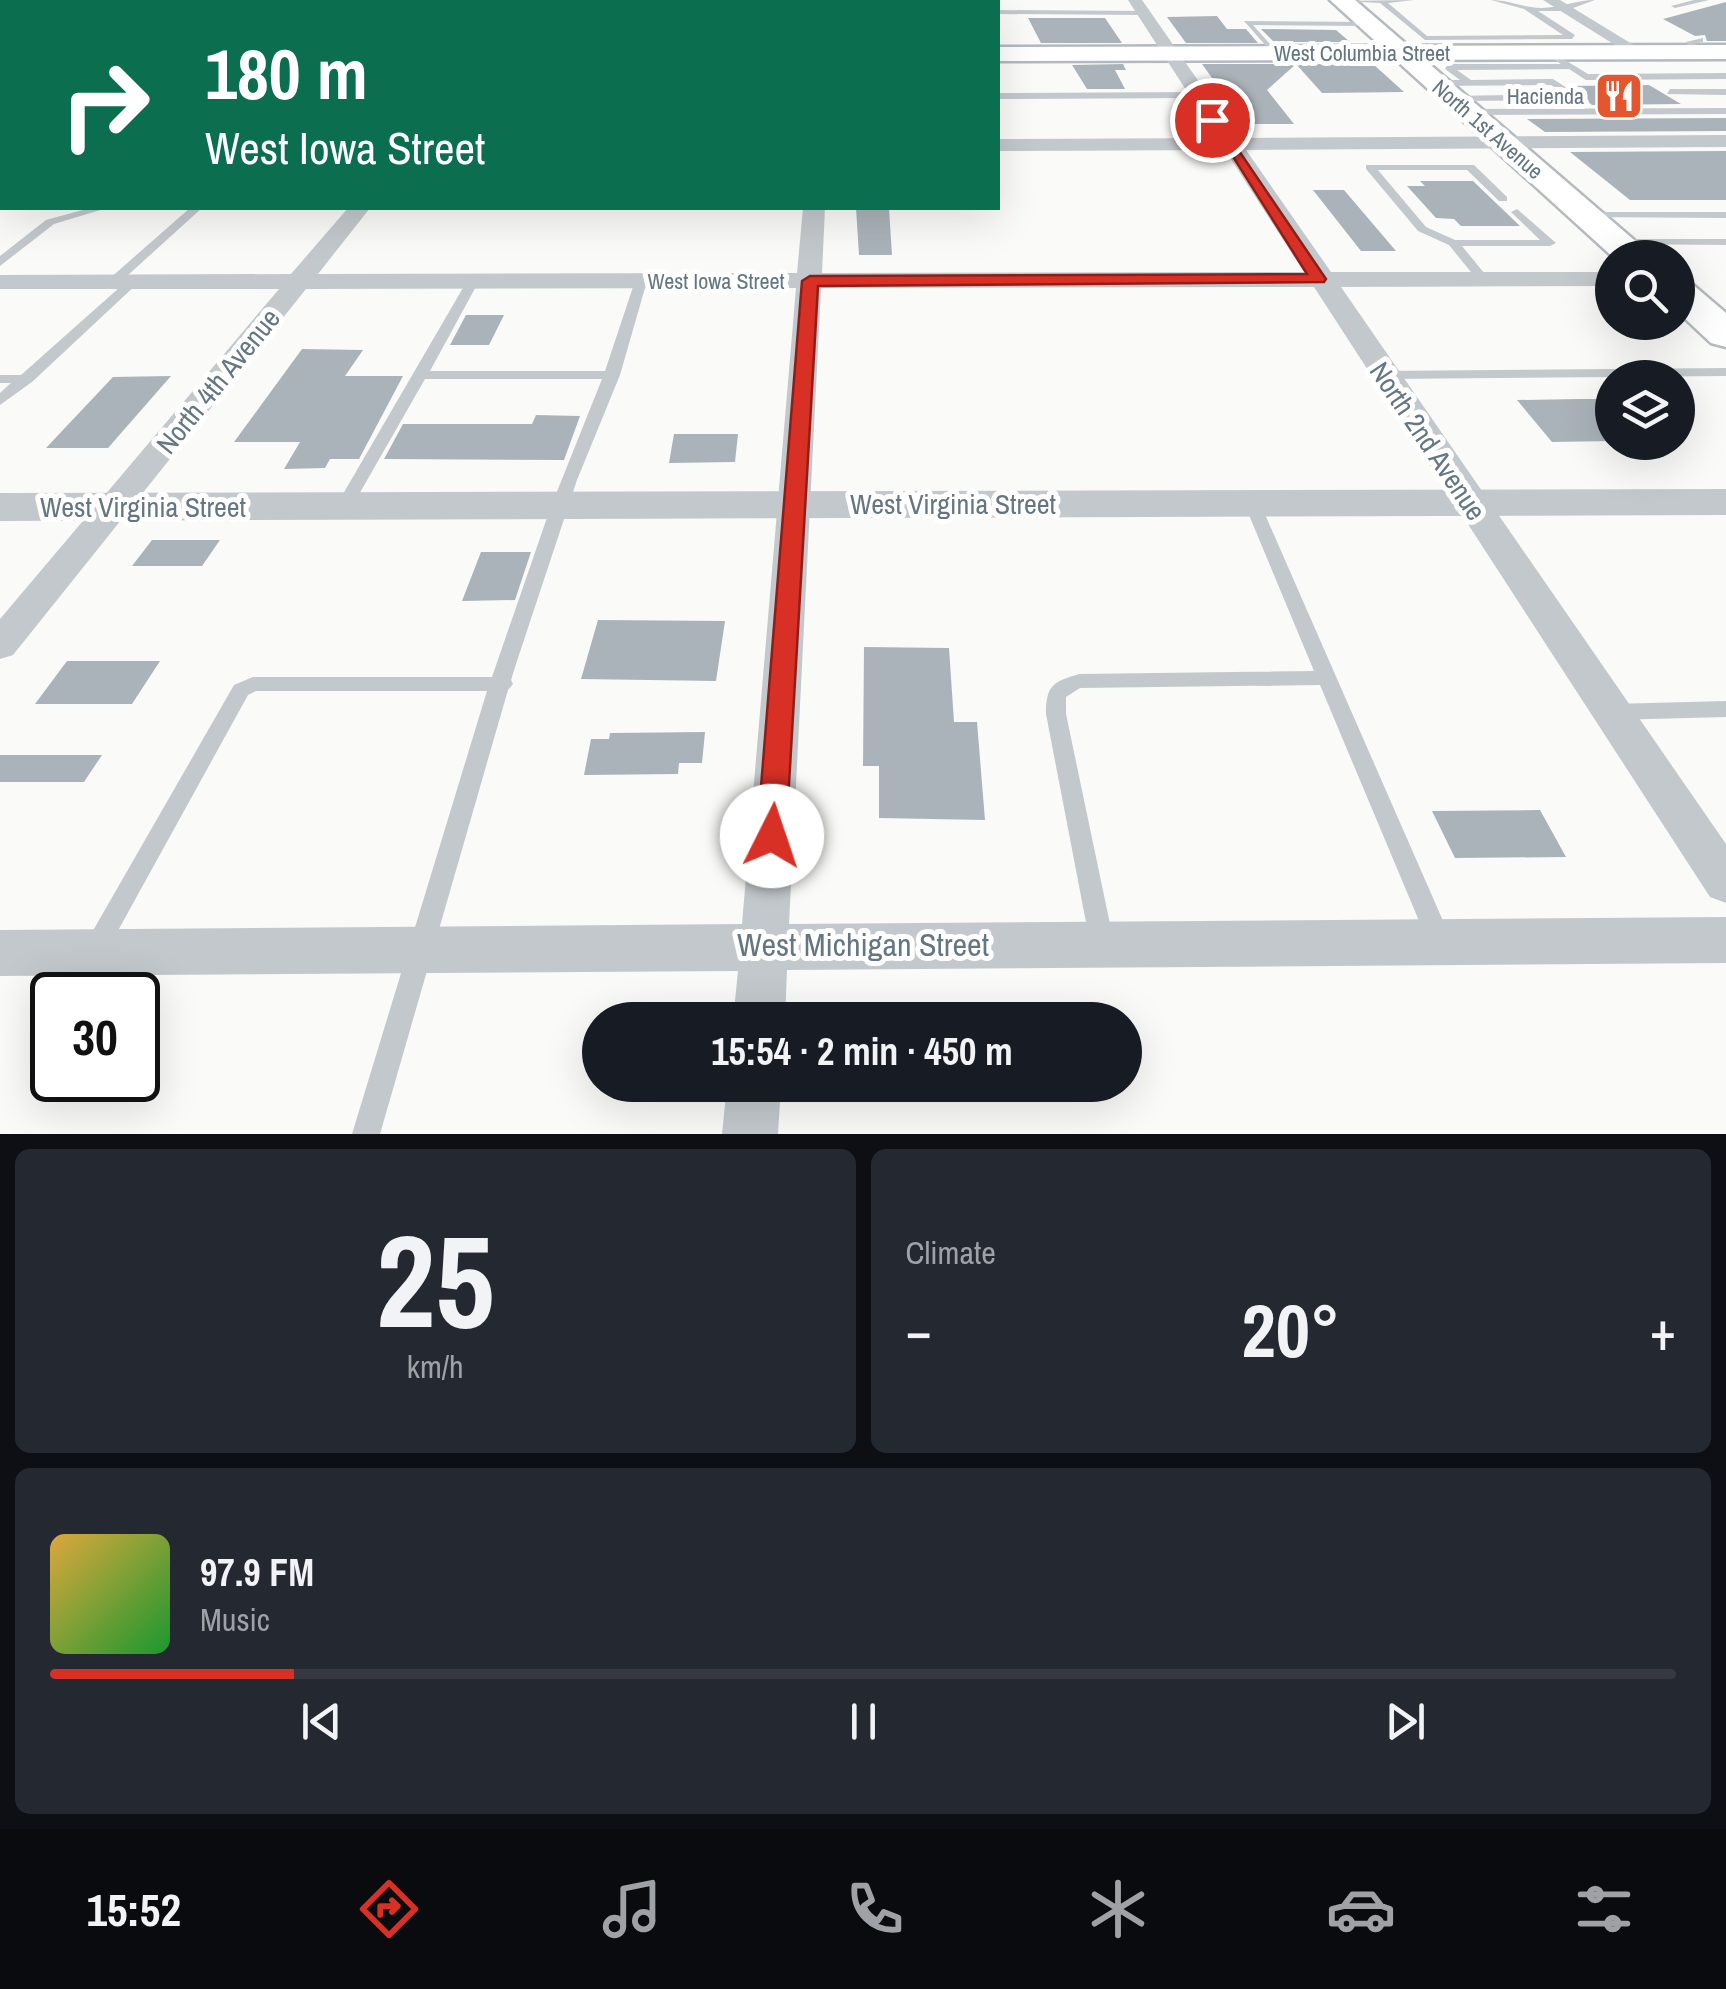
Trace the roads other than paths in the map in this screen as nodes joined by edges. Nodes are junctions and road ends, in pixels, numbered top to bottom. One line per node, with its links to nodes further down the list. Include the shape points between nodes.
1 (1341, 0): 11 (main road, North 1st Avenue)
2 (1410, 0): 11 (lane)
3 (1495, 0): 9 (lane)
4 (1591, 0): 6 (lane)
5 (1705, 0): 8 (lane)
6 (1557, 4): 9 (lane); 15 (street)
7 (1139, 6): 10 (lane); 19 (street, North 2nd Avenue)
8 (1675, 6)
9 (1529, 9): 12 (lane, via 1572,37)
10 (1000, 12)
11 (1374, 12): 12 (lane, via 1425,38); 13 (main road, North 1st Avenue); 17 (lane, via 1247,23)
12 (1525, 37): 14 (lane)
13 (1398, 52): 14 (main road, West Columbia Street); 17 (main road, West Columbia Street); 26 (main road, North 1st Avenue)
14 (1547, 52): 15 (main road, West Columbia Street); 20 (lane)
15 (1637, 52): 16 (main road, West Columbia Street, via 1699,46)
16 (1726, 52)
17 (1274, 53): 19 (main road, West Columbia Street)
18 (1000, 54): 19 (main road, West Columbia Street)
19 (1171, 54): 27 (street, North 2nd Avenue)
20 (1570, 67): 22 (lane); 26 (lane, via 1448,67)
21 (1726, 76): 22 (lane)
22 (1586, 77): 23 (lane)
23 (1553, 82): 26 (lane); 26 (lane, via 1575,98)
24 (1670, 92): 25 (lane)
25 (1726, 92)
26 (1456, 94): 29 (lane); 31 (main road, North 1st Avenue)
27 (1195, 95): 28 (lane); 34 (street, North 2nd Avenue)
28 (1000, 96)
29 (1726, 111)
30 (1726, 141): 31 (street)
31 (1503, 142): 32 (street); 43 (main road, North 1st Avenue)
32 (1365, 144): 34 (street); 35 (lane)
33 (1000, 145): 34 (street)
34 (1229, 145): 51 (street, North 2nd Avenue)
35 (1385, 167): 36 (lane, via 1470,167); 48 (lane, via 1370,167 1422,229)
36 (1503, 198)
37 (65, 210): 45 (lane)
38 (95, 210): 45 (lane)
39 (194, 210): 59 (lane)
40 (356, 210): 55 (street, North 4th Avenue)
41 (814, 210): 57 (street)
42 (1517, 212): 48 (lane, via 1550,243)
43 (1588, 215): 44 (lane); 46 (main road, North 1st Avenue)
44 (1726, 215)
45 (50, 222): 50 (lane)
46 (1617, 240)
47 (1726, 242): 49 (lane)
48 (1454, 243): 52 (lane)
49 (1695, 245)
50 (0, 262)
51 (1318, 279): 52 (street, West Iowa Street); 57 (street, West Iowa Street); 65 (street, North 2nd Avenue)
52 (1483, 279): 53 (street, West Iowa Street)
53 (1595, 279)
54 (473, 280): 55 (street, West Iowa Street); 56 (street, West Iowa Street); 63 (lane)
55 (298, 281): 59 (street, West Iowa Street); 73 (street, North 4th Avenue)
56 (641, 281): 57 (street, West Iowa Street); 64 (lane)
57 (810, 281): 72 (street)
58 (0, 282): 59 (street, West Iowa Street)
59 (123, 282): 67 (lane)
60 (1695, 307): 61 (main road)
61 (1726, 334)
62 (1726, 372): 65 (lane)
63 (424, 374): 64 (lane); 74 (lane)
64 (613, 375): 76 (lane)
65 (1383, 375): 71 (street, North 2nd Avenue)
66 (0, 379): 67 (lane)
67 (27, 379): 68 (lane)
68 (0, 401)
69 (1726, 502): 71 (street, West Virginia Street)
70 (1252, 503): 71 (street, West Virginia Street); 72 (street, West Virginia Street); 78 (lane)
71 (1471, 503): 81 (street, North 2nd Avenue)
72 (793, 505): 76 (street, West Virginia Street); 86 (street)
73 (115, 506): 74 (street, West Virginia Street); 75 (street, West Virginia Street); 77 (street, North 4th Avenue)
74 (344, 506): 76 (street, West Virginia Street)
75 (0, 507)
76 (559, 507): 79 (lane)
77 (0, 646)
78 (1325, 678): 84 (lane); 85 (lane, via 1079,682 1056,695)
79 (503, 684): 87 (lane); 89 (lane, via 254,684 241,690)
80 (1726, 709): 81 (lane)
81 (1611, 712): 82 (street, North 2nd Avenue)
82 (1726, 882)
83 (1726, 940): 84 (street, West Michigan Street)
84 (1440, 942): 85 (street, West Michigan Street)
85 (1102, 944): 86 (street, West Michigan Street)
86 (764, 946): 87 (street, West Michigan Street); 90 (street)
87 (418, 951): 89 (street, West Michigan Street); 92 (lane)
88 (0, 953): 89 (street, West Michigan Street)
89 (92, 953)
90 (759, 1002)
91 (753, 1102): 93 (street)
92 (366, 1134)
93 (750, 1134)

